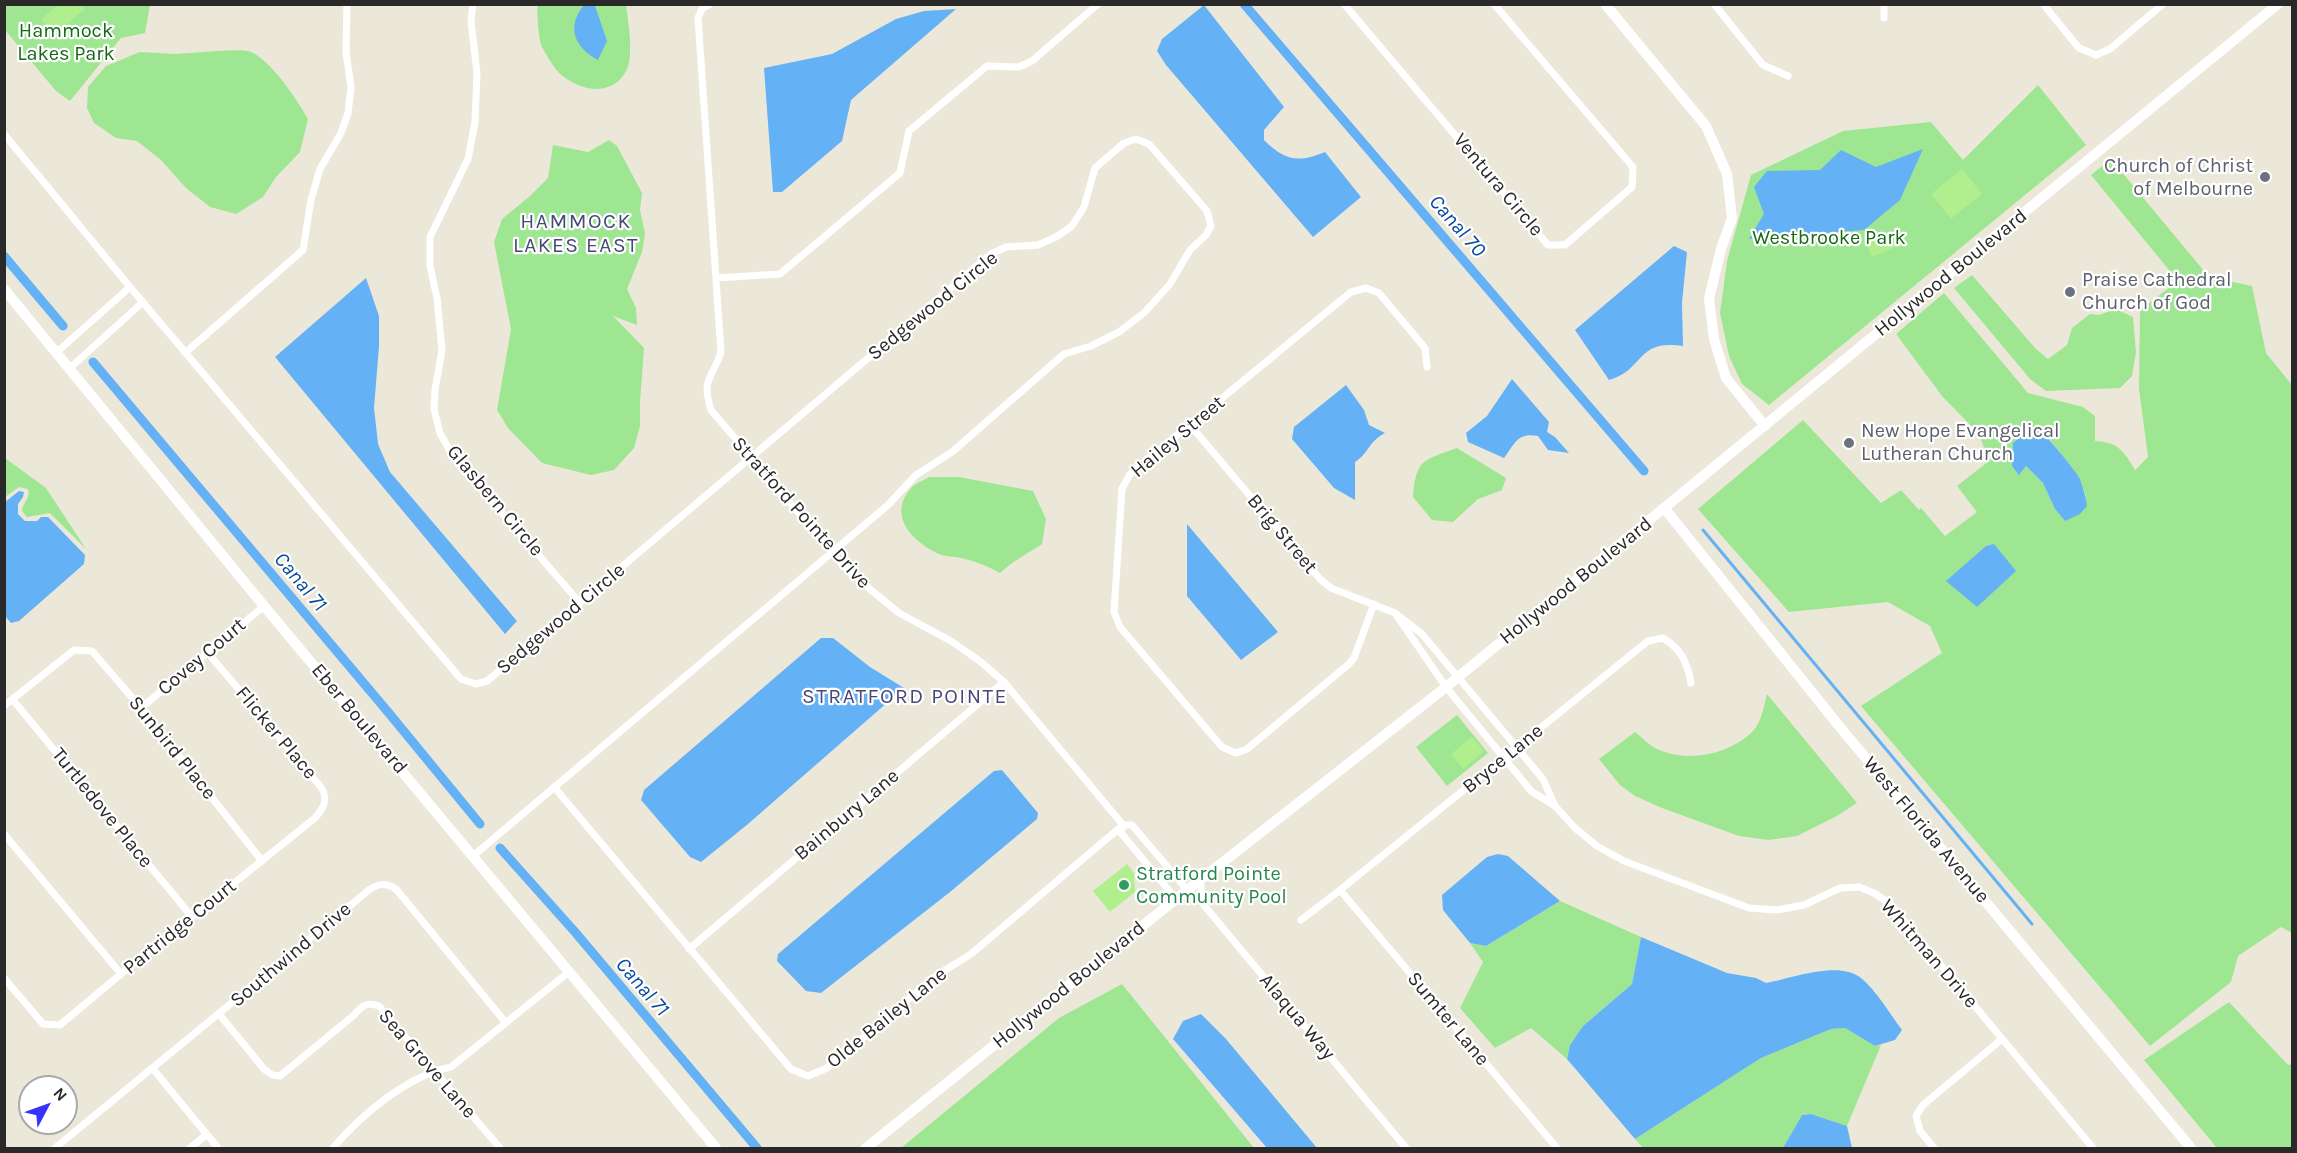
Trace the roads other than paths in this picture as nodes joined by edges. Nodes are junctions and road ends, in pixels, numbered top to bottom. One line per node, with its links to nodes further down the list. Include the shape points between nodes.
1 (347, 4): 21 (street, via 346,52 351,87 348,113 320,169 303,250)
2 (473, 4): 29 (street, Glasbern Circle, via 475,122 468,159 430,237 430,266 442,350 434,409 440,433 453,456)
3 (710, 4): 16 (street, Stratford Pointe Drive, via 698,18)
4 (1098, 4): 16 (street, via 1032,61 1019,67 987,66 909,131 900,173 780,274)
5 (1344, 4): 6 (street, Ventura Circle, via 1548,245 1565,245 1632,187 1633,166)
6 (1494, 4)
7 (1605, 4): 25 (street, via 1706,126 1727,174 1732,218 1709,299 1714,339 1726,378)
8 (1714, 4): 14 (street, via 1763,65)
9 (1884, 4): 13 (street)
10 (2043, 4): 11 (street, via 2079,48 2096,55 2110,49)
11 (2163, 4)
12 (2278, 4): 25 (street, Hollywood Boulevard)
13 (1884, 18)
14 (1788, 76)
15 (4, 134): 17 (street, Sedgewood Circle)
16 (716, 278): 26 (street, Stratford Pointe Drive, via 722,352 705,393 711,410)
17 (130, 287): 19 (street, Sedgewood Circle); 20 (street)
18 (4, 289): 20 (street, Eber Boulevard)
19 (143, 302): 21 (street, Sedgewood Circle); 23 (street)
20 (57, 352): 23 (street, Eber Boulevard)
21 (185, 352): 29 (street, Sedgewood Circle, via 461,679 476,684 487,681)
22 (1427, 367): 24 (street, Hailey Street, via 1425,348 1379,293 1366,288 1351,292)
23 (70, 368): 31 (street, Eber Boulevard)
24 (1191, 426): 30 (street, Brig Street, via 1320,579 1331,588); 30 (street, Hailey Street, via 1131,474 1122,489 1114,612 1120,627 1222,747 1236,753 1247,749 1349,664)
25 (1765, 426): 27 (street, Hollywood Boulevard)
26 (752, 458): 28 (street, Stratford Pointe Drive); 28 (street, Sedgewood Circle, via 991,254 1006,247 1038,245 1072,226 1084,207 1095,168 1124,144 1136,139 1149,144 1207,211 1211,226 1206,235 1190,250 1170,284 1145,312 1110,337 1064,354 952,452 916,475 888,505); 29 (street, Sedgewood Circle)
27 (1665, 509): 34 (street, Hollywood Boulevard); 77 (street, West Florida Avenue, via 1839,726)
28 (831, 552): 35 (street, Stratford Pointe Drive, via 899,613 951,641); 43 (street, Sedgewood Circle)
29 (580, 603)
30 (1374, 604): 32 (street, Brig Street)
31 (264, 606): 33 (street, Covey Court); 48 (street, Eber Boulevard)
32 (1395, 613): 34 (street, Brig Street, via 1422,634); 37 (street)
33 (208, 653): 40 (street, Covey Court); 45 (street, Flicker Place, via 324,791 324,804)
34 (1458, 677): 37 (street, Hollywood Boulevard); 41 (street, Whitman Drive)
35 (1004, 682): 46 (street, Stratford Pointe Drive); 56 (street, Bainbury Lane)
36 (1691, 683): 41 (street, Bryce Lane, via 1687,663 1672,644 1663,638 1648,641)
37 (1446, 687): 42 (street, Whitman Drive); 50 (street, Hollywood Boulevard)
38 (13, 700): 39 (street); 40 (street, Sunbird Place, via 74,650 92,651); 54 (street, Turtledove Place)
39 (4, 706)
40 (141, 708): 49 (street, Sunbird Place)
41 (1516, 747): 42 (street, Bryce Lane); 44 (street, Whitman Drive, via 1543,779)
42 (1504, 758): 44 (street, Whitman Drive, via 1531,791); 51 (street, Bryce Lane)
43 (554, 787): 48 (street, Sedgewood Circle); 56 (street, Olde Bailey Lane)
44 (1555, 806): 62 (street, Whitman Drive, via 1597,846 1624,861 1749,908 1777,910 1804,905 1840,888 1859,887 1874,893 1890,904)
45 (315, 818): 49 (street, Partridge Court)
46 (1123, 825): 52 (street, via 1132,825); 53 (street, via 1121,834); 56 (street, Olde Bailey Lane, via 971,954 936,976 827,1068 808,1076 791,1069)
47 (4, 834): 58 (street)
48 (473, 856): 57 (street, Eber Boulevard)
49 (262, 861): 54 (street, Partridge Court)
50 (1200, 880): 52 (street, Hollywood Boulevard); 73 (street, Alaqua Way, via 1203,904)
51 (1340, 890): 55 (street, Bryce Lane); 74 (street, Sumter Lane)
52 (1188, 891): 53 (street, Hollywood Boulevard)
53 (1176, 899): 72 (street, Hollywood Boulevard)
54 (192, 917): 58 (street, Partridge Court)
55 (1301, 920)
56 (689, 949)
57 (570, 970): 61 (street); 71 (street, Eber Boulevard)
58 (121, 974): 59 (street, Partridge Court, via 60,1025 43,1024)
59 (4, 978)
60 (219, 1014): 61 (street, Southwind Drive, via 375,885 386,884 396,889); 63 (street, Southwind Drive); 64 (street, Sea Grove Lane, via 264,1069 280,1076 362,1007 375,1004)
61 (507, 1023): 64 (street, via 451,1067)
62 (2002, 1039): 75 (street, via 1923,1105 1916,1116 1920,1131); 76 (street, Whitman Drive)
63 (153, 1069): 65 (street); 66 (street, Southwind Drive)
64 (434, 1071): 69 (street, via 398,1089); 70 (street, Sea Grove Lane)
65 (206, 1135): 67 (street); 68 (street)
66 (55, 1149)
67 (190, 1149)
68 (218, 1149)
69 (333, 1149)
70 (500, 1149)
71 (716, 1149)
72 (866, 1149)
73 (1406, 1149)
74 (1557, 1149)
75 (1934, 1149)
76 (2093, 1149)
77 (2191, 1149)

